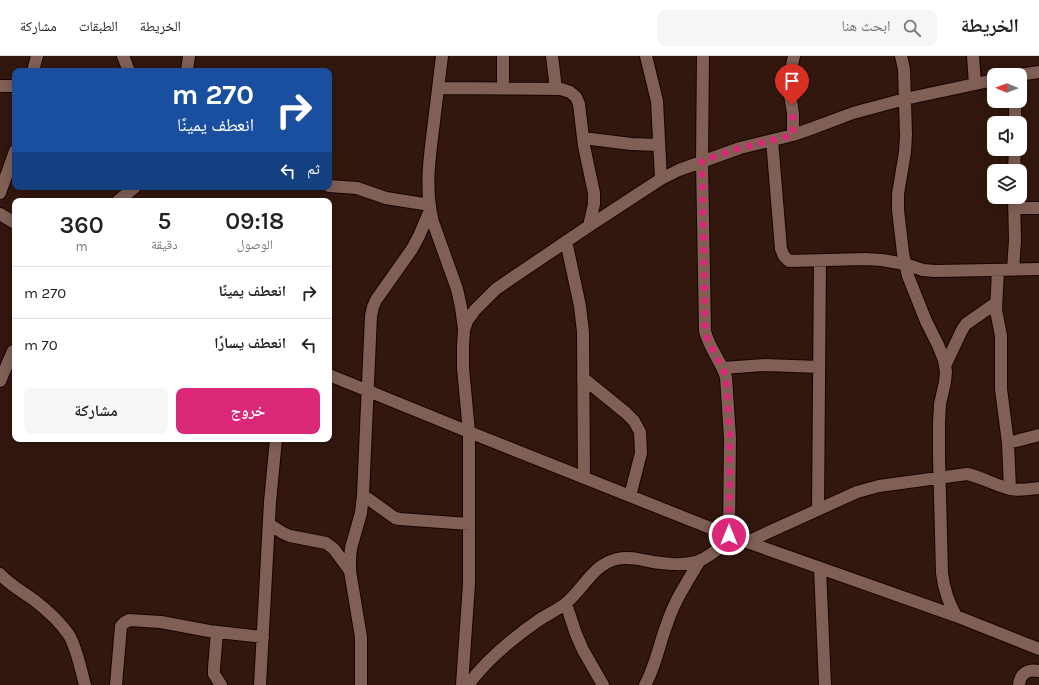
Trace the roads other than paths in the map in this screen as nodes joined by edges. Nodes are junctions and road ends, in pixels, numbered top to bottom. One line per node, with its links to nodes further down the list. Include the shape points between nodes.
1 (37, 56): 12 (street)
2 (124, 56): 13 (street)
3 (189, 56): 14 (street)
4 (503, 56): 22 (street)
5 (552, 56): 23 (street)
6 (646, 56): 28 (street, via 657,101)
7 (703, 56): 30 (street)
8 (794, 56): 25 (street, via 788,83 793,113)
9 (901, 56): 24 (street)
10 (973, 56): 18 (street)
11 (441, 57): 21 (street)
12 (34, 68)
13 (128, 68)
14 (187, 68)
15 (1039, 72): 16 (street)
16 (1027, 74)
17 (987, 81): 18 (street)
18 (975, 84): 24 (street)
19 (0, 86): 20 (street)
20 (12, 86)
21 (438, 88): 22 (street); 38 (street, via 429,160)
22 (503, 88): 23 (street)
23 (556, 89): 26 (street, via 570,92 576,98)
24 (905, 99): 25 (street, via 853,113); 45 (street, via 905,152 898,210)
25 (793, 135): 27 (street)
26 (583, 138): 28 (street, via 625,144); 42 (street, via 594,193)
27 (772, 140): 30 (street); 44 (street, via 781,249 789,261)
28 (659, 145): 31 (street)
29 (12, 159): 34 (street)
30 (702, 161): 31 (street); 56 (street, via 705,331)
31 (660, 179): 42 (street)
32 (332, 186): 38 (street, via 357,188)
33 (131, 190): 35 (street)
34 (0, 193)
35 (122, 198)
36 (1014, 204): 47 (street)
37 (1019, 204): 39 (street)
38 (430, 208): 50 (street, via 457,289); 60 (street, via 420,236 373,307)
39 (1039, 208)
40 (0, 214): 41 (street)
41 (12, 221)
42 (589, 226): 43 (street)
43 (566, 241): 50 (street, via 496,289 475,310); 58 (street, via 580,306)
44 (820, 260): 45 (street, via 865,259); 55 (street)
45 (905, 264): 46 (street, via 935,271); 54 (street)
46 (998, 270): 47 (street); 49 (street)
47 (1013, 270): 48 (street)
48 (1039, 270)
49 (996, 303): 54 (street, via 966,324); 64 (street, via 1001,336 1002,389)
50 (464, 330): 61 (street, via 463,368)
51 (12, 352): 53 (street)
52 (12, 354): 59 (street)
53 (0, 361)
54 (945, 366): 66 (street, via 939,423)
55 (819, 367): 56 (street, via 765,365); 71 (street)
56 (723, 368): 74 (street, via 726,377 730,438)
57 (332, 376): 60 (street)
58 (583, 378): 65 (street); 70 (street, via 626,413 640,432 641,453)
59 (0, 381)
60 (368, 391): 61 (street); 69 (street)
61 (469, 432): 65 (street); 73 (street)
62 (1039, 436): 64 (street)
63 (276, 442): 72 (street)
64 (1008, 443): 68 (street)
65 (584, 478): 70 (street)
66 (940, 478): 68 (street, via 974,475); 71 (street, via 879,486 857,492); 81 (street, via 942,573 944,588)
67 (1039, 488): 68 (street)
68 (1010, 489)
69 (363, 495): 73 (street, via 395,518); 78 (street, via 361,513 351,548)
70 (630, 496): 74 (street)
71 (818, 510): 75 (street)
72 (269, 524): 78 (street, via 290,536 326,543); 83 (street)
73 (469, 524): 91 (street, via 469,584)
74 (731, 536): 75 (street); 76 (street)
75 (747, 542): 77 (street)
76 (700, 560): 80 (street, via 680,564 662,564 630,558 606,562); 94 (street, via 674,605)
77 (820, 568): 81 (street); 95 (street)
78 (350, 572): 90 (street, via 361,637)
79 (0, 574): 86 (street, via 52,616 69,636 79,659)
80 (566, 604): 92 (street, via 539,620 489,660); 93 (street, via 583,650)
81 (956, 616): 84 (street)
82 (217, 632): 83 (street); 87 (street, via 161,622 124,622 121,626); 88 (street, via 214,674)
83 (262, 637): 89 (street)
84 (1039, 649)
85 (1039, 671): 96 (street, via 1025,672)
86 (85, 685)
87 (116, 685)
88 (221, 685)
89 (260, 685)
90 (362, 685)
91 (462, 685)
92 (468, 685)
93 (603, 685)
94 (645, 685)
95 (825, 685)
96 (1019, 685)

